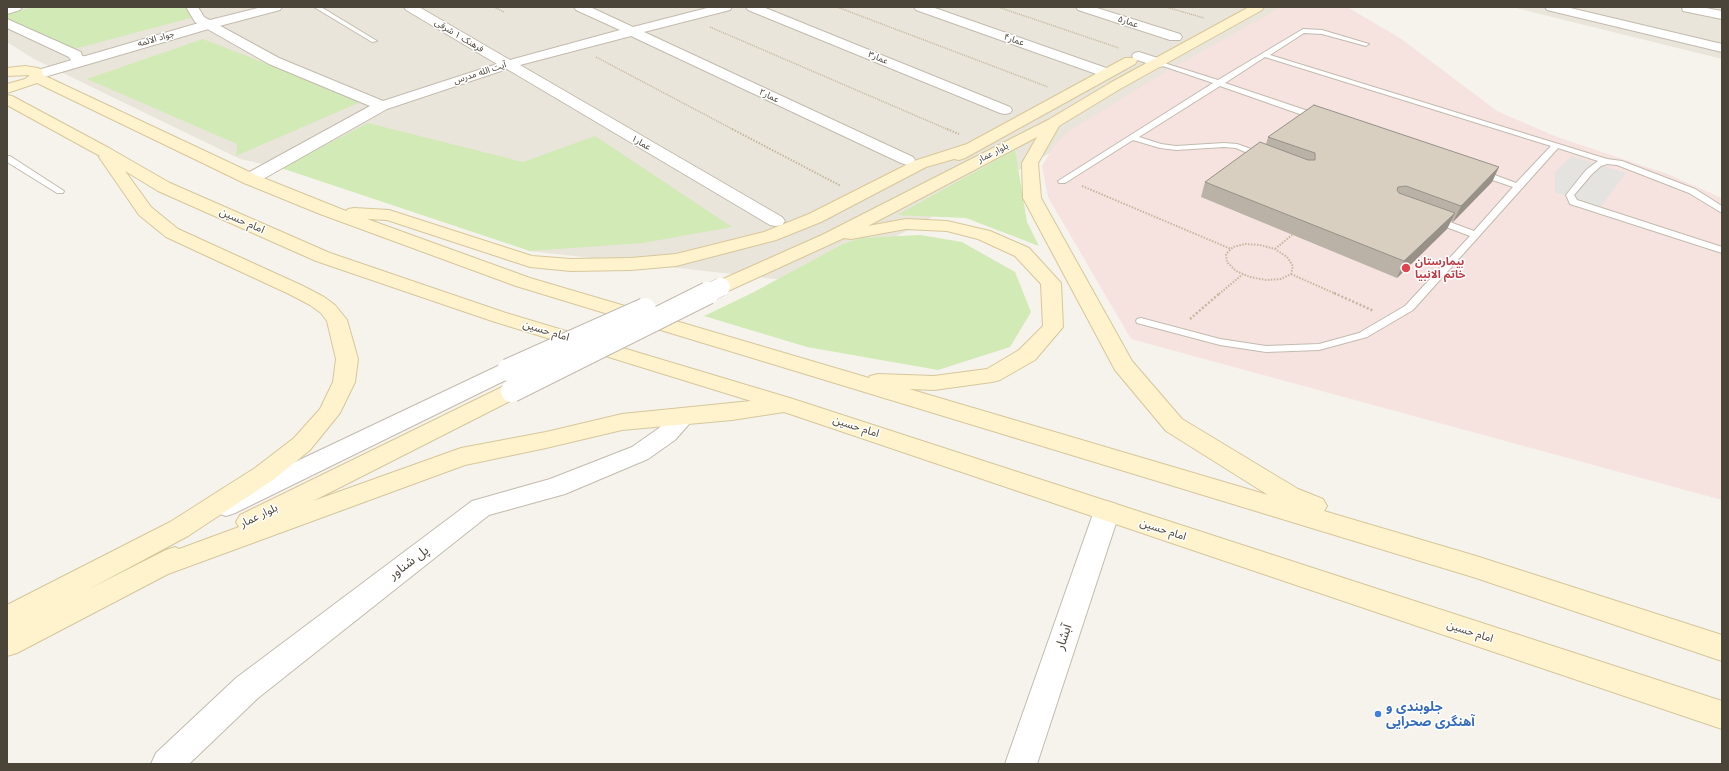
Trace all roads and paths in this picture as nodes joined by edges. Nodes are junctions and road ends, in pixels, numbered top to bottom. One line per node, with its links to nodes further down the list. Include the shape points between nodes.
1 (16, 7): 20 (street)
2 (192, 7): 25 (street)
3 (247, 7): 25 (street, جواد الائمه)
4 (276, 7): 25 (street, جواد الائمه)
5 (317, 7): 30 (lane)
6 (410, 7): 39 (street, فرهنک ۱ شرقی)
7 (494, 7): 21 (path)
8 (580, 7): 27 (street, عمار۲)
9 (726, 7): 23 (street, آیت الله مدرس)
10 (752, 7): 48 (street, عمار۳)
11 (837, 7): 45 (path)
12 (920, 7): 42 (street, عمار۴)
13 (998, 7): 35 (path)
14 (1082, 7): 29 (street, عمار۵)
15 (1166, 7): 24 (path)
16 (1232, 7): 24 (main road, بلوار عمار)
17 (1258, 7): 38 (main road, بلوار عمار)
18 (1550, 7): 28 (street)
19 (1687, 7): 22 (street); 28 (street)
20 (7, 10)
21 (504, 12)
22 (1722, 15)
23 (687, 17): 27 (street, آیت الله مدرس); 53 (path)
24 (1208, 20): 29 (main road, بلوار عمار)
25 (203, 22): 36 (street, جواد الائمه); 47 (street, via 274,61)
26 (7, 23): 36 (street)
27 (632, 31): 32 (street, آیت الله مدرس); 57 (street, عمار۲)
28 (1664, 34): 33 (street)
29 (1175, 37): 35 (main road, بلوار عمار)
30 (374, 41)
31 (1366, 44): 34 (lane, via 1322,32 1303,31)
32 (574, 46): 39 (street, آیت الله مدرس); 64 (path)
33 (1722, 48)
34 (1264, 55): 43 (lane); 52 (lane)
35 (1139, 56): 38 (street); 42 (main road, بلوار عمار)
36 (81, 57): 41 (street, جواد الائمه)
37 (7, 61): 41 (main road)
38 (1159, 63): 43 (lane); 50 (main road, بلوار عمار)
39 (507, 65): 47 (street, آیت الله مدرس); 68 (street, عمار۱)
40 (7, 72): 41 (main road)
41 (30, 73): 44 (main road, via 30,82); 60 (main road)
42 (1108, 73): 45 (main road, بلوار عمار)
43 (1219, 83): 49 (lane); 51 (lane)
44 (7, 89)
45 (1068, 94): 53 (main road, بلوار عمار)
46 (7, 99): 54 (main road, امام حسین)
47 (382, 106): 60 (street, آیت الله مدرس)
48 (1005, 110)
49 (1324, 119)
50 (1053, 123): 71 (main road, بلوار عمار); 88 (main road, via 1030,163 1032,198 1122,365 1174,425 1289,496)
51 (1132, 137): 56 (lane, via 1176,148 1200,145 1237,146); 61 (lane)
52 (1556, 145): 58 (lane); 62 (lane)
53 (975, 146): 64 (main road, via 920,164); 77 (main road, بلوار عمار)
54 (103, 151): 83 (main road, امام حسین, via 164,187 323,257 499,317); 86 (main road, via 145,211 172,233 317,300 328,309 337,320 347,359 344,382 329,413 302,444 264,474)
55 (7, 158): 63 (lane)
56 (1272, 159)
57 (907, 160)
58 (1606, 161): 66 (lane, via 1619,163 1692,191); 74 (lane, via 1589,172 1570,196 1573,202)
59 (1473, 170): 62 (lane)
60 (250, 179): 65 (main road)
61 (1064, 180): 72 (path)
62 (1518, 186): 70 (lane)
63 (60, 192)
64 (859, 195): 65 (main road, via 814,218 770,236 676,260 631,264 530,261 389,215)
65 (326, 210): 81 (main road, via 523,282)
66 (1722, 210)
67 (1425, 216): 70 (lane)
68 (776, 221)
69 (1292, 235): 73 (path)
70 (1476, 235): 78 (lane, via 1409,308)
71 (828, 239): 77 (main road, بلوار عمار); 81 (main road, via 906,224 947,226 984,235 1022,252 1051,283 1053,327 1027,354 992,375 934,383)
72 (1231, 249): 73 (path, via 1245,244); 75 (path, via 1226,254 1227,262)
73 (1275, 249): 76 (path, via 1287,257 1293,266)
74 (1722, 250)
75 (1243, 274): 76 (path, via 1266,280 1281,279); 80 (path)
76 (1291, 274): 78 (path)
77 (716, 283): 82 (street, bridge)
78 (1392, 318): 80 (lane, via 1363,335 1319,348 1266,349 1220,342)
79 (1141, 321): 80 (lane)
80 (1176, 330)
81 (846, 379): 88 (main road)
82 (510, 380): 86 (street); 87 (main road, بلوار عمار)
83 (785, 404): 84 (main road); 85 (main road, امام حسین)
84 (682, 417): 87 (main road, via 622,422 461,457); 93 (street, پل شناور, via 667,434 640,453 556,488 481,508 247,688)
85 (1107, 511): 92 (main road, امام حسین); 94 (street, آبشار)
86 (179, 529): 89 (main road)
87 (163, 565): 90 (main road, بلوار عمار)
88 (1476, 567): 91 (main road)
89 (7, 619)
90 (7, 644)
91 (1722, 648)
92 (1722, 715)
93 (167, 764)
94 (1022, 764)

